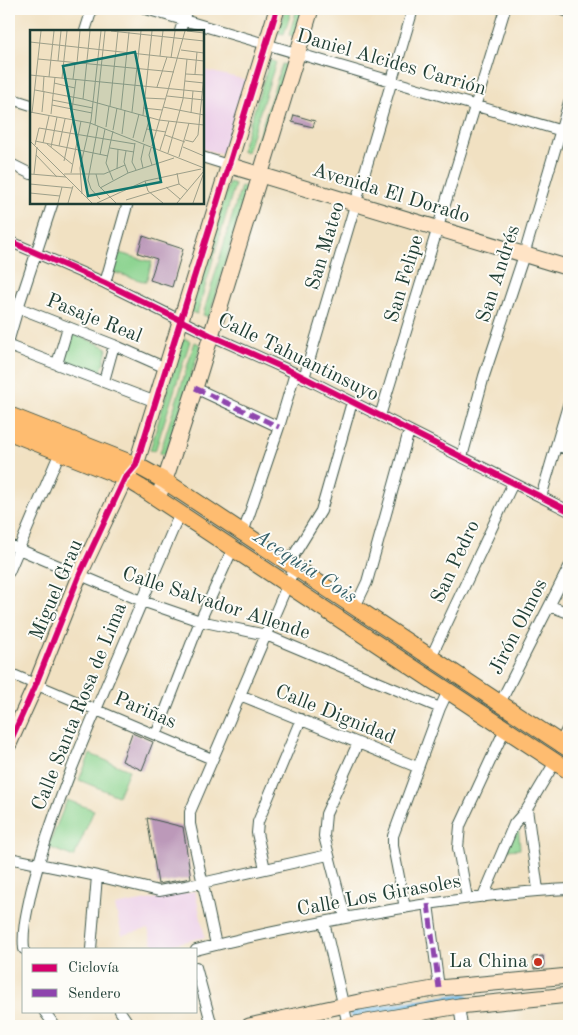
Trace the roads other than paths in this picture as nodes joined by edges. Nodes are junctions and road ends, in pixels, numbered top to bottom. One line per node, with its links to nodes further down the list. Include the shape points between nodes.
1 (92, 9): 11 (street)
2 (146, 9): 10 (street, Daniel Alcides Carrión)
3 (187, 9): 10 (street)
4 (277, 9): 13 (street)
5 (311, 9): 14 (street)
6 (413, 9): 15 (street, San Mateo)
7 (506, 9): 19 (street, San Felipe)
8 (560, 9): 9 (street)
9 (569, 12)
10 (183, 20): 12 (street); 13 (street, Daniel Alcides Carrión)
11 (85, 30)
12 (180, 30)
13 (267, 44): 14 (street, Daniel Alcides Carrión); 23 (street)
14 (297, 54): 15 (street, Daniel Alcides Carrión); 25 (street)
15 (392, 81): 19 (street, Daniel Alcides Carrión); 28 (street, San Mateo)
16 (9, 98): 18 (street)
17 (569, 102): 20 (street, San Andrés)
18 (30, 105)
19 (475, 105): 20 (street, Daniel Alcides Carrión); 29 (street, San Felipe)
20 (565, 132): 32 (street, San Andrés)
21 (204, 158): 23 (street, Avenida El Dorado)
22 (9, 163): 24 (street)
23 (228, 165): 25 (street, Avenida El Dorado); 36 (street)
24 (30, 174)
25 (260, 176): 28 (street, Avenida El Dorado); 38 (street)
26 (53, 204): 31 (street)
27 (127, 204): 34 (street)
28 (356, 204): 29 (street, Avenida El Dorado); 44 (street, San Mateo)
29 (438, 229): 32 (street, Avenida El Dorado); 51 (street, San Felipe)
30 (9, 241): 31 (street, Calle Tahuantinsuyo)
31 (36, 253): 34 (street, Calle Tahuantinsuyo); 35 (street)
32 (524, 255): 33 (street, Avenida El Dorado); 58 (street, San Andrés, via 484,376)
33 (569, 268)
34 (105, 283): 36 (street, Calle Tahuantinsuyo)
35 (13, 306): 37 (street, Pasaje Real); 39 (street)
36 (181, 320): 38 (street, Calle Tahuantinsuyo); 43 (street)
37 (68, 327): 40 (street, Pasaje Real); 42 (street)
38 (210, 335): 44 (street, Calle Tahuantinsuyo); 46 (street)
39 (9, 340)
40 (114, 345): 43 (street, Pasaje Real); 45 (street)
41 (9, 346): 42 (street)
42 (57, 364): 45 (street)
43 (166, 368): 47 (street)
44 (300, 375): 48 (street, Calle Tahuantinsuyo); 52 (street, San Mateo)
45 (104, 381): 47 (street)
46 (195, 388): 52 (street); 61 (street)
47 (156, 402): 59 (street)
48 (352, 402): 51 (street, Calle Tahuantinsuyo); 70 (street, via 321,511)
49 (569, 402): 55 (street)
50 (9, 415): 59 (main road)
51 (380, 416): 53 (street, Calle Tahuantinsuyo)
52 (279, 427): 67 (street, San Mateo)
53 (409, 431): 58 (street, Calle Tahuantinsuyo); 77 (street, via 367,582)
54 (9, 432): 57 (main road)
55 (556, 446): 56 (street); 64 (street)
56 (569, 449)
57 (60, 452): 60 (main road); 68 (street)
58 (462, 457): 62 (street, Calle Tahuantinsuyo)
59 (136, 465): 60 (street, Miguel Grau); 61 (main road)
60 (125, 477): 63 (main road); 73 (street, Miguel Grau)
61 (165, 481): 63 (street); 67 (main road)
62 (513, 483): 64 (street, Calle Tahuantinsuyo); 81 (street, San Pedro)
63 (158, 498): 66 (main road)
64 (541, 498): 65 (street, Calle Tahuantinsuyo)
65 (569, 511)
66 (180, 513): 69 (main road); 75 (street, Calle Santa Rosa de Lima)
67 (243, 533): 70 (main road)
68 (14, 547): 72 (street); 73 (street, Calle Salvador Allende)
69 (232, 548): 74 (main road); 79 (street)
70 (293, 566): 74 (street); 77 (main road)
71 (569, 567): 76 (street, Jirón Olmos)
72 (9, 572)
73 (80, 576): 75 (street, Calle Salvador Allende); 83 (street, Miguel Grau)
74 (288, 584): 80 (street); 84 (main road)
75 (142, 601): 79 (street, Calle Salvador Allende); 88 (street, Calle Santa Rosa de Lima)
76 (550, 606): 78 (street); 86 (street, Jirón Olmos)
77 (355, 607): 81 (main road)
78 (569, 613)
79 (200, 622): 80 (street, Calle Salvador Allende); 91 (street)
80 (266, 636): 85 (street); 87 (street, Calle Salvador Allende)
81 (430, 657): 86 (main road)
82 (9, 673): 83 (street, Pariñas)
83 (36, 684): 88 (street, Pariñas); 94 (street, Miguel Grau)
84 (448, 691): 87 (street); 90 (main road)
85 (240, 695): 89 (street, Calle Dignidad); 95 (street)
86 (500, 703): 92 (main road)
87 (440, 708): 97 (street)
88 (96, 709): 91 (street, Pariñas); 102 (street, Calle Santa Rosa de Lima)
89 (301, 719): 93 (street, Calle Dignidad); 103 (street, via 258,822 257,833)
90 (505, 729): 96 (main road); 109 (street, via 460,826 458,848)
91 (156, 735): 95 (street, Pariñas)
92 (567, 742)
93 (358, 743): 97 (street, Calle Dignidad); 100 (street, via 326,814 324,836)
94 (9, 744)
95 (212, 759): 105 (street, via 190,812)
96 (555, 762): 98 (main road); 99 (street)
97 (417, 767): 111 (street, via 392,836)
98 (569, 771)
99 (527, 810): 107 (street); 108 (street, via 514,824)
100 (328, 855): 103 (street); 112 (street)
101 (9, 858): 102 (street)
102 (38, 864): 104 (street); 115 (street, Calle Santa Rosa de Lima, via 26,912)
103 (265, 869): 105 (street)
104 (97, 876): 105 (street, via 159,891); 116 (street)
105 (202, 884): 114 (street)
106 (569, 889): 107 (street, Calle Los Girasoles)
107 (538, 890): 108 (street, Calle Los Girasoles)
108 (483, 896): 109 (street, Calle Los Girasoles)
109 (467, 898): 110 (street, Calle Los Girasoles)
110 (428, 904): 111 (street, Calle Los Girasoles); 120 (street)
111 (405, 908): 112 (street, Calle Los Girasoles)
112 (345, 917): 113 (street, Calle Los Girasoles)
113 (324, 922): 114 (street, Calle Los Girasoles); 122 (street)
114 (216, 945): 117 (street, Calle Los Girasoles)
115 (24, 948)
116 (91, 948)
117 (198, 950)
118 (198, 975): 128 (street)
119 (569, 976): 120 (street)
120 (439, 988): 122 (street)
121 (569, 996): 123 (street)
122 (344, 1006): 129 (street); 130 (street)
123 (459, 1006): 130 (street); 131 (street)
124 (45, 1012): 126 (street)
125 (121, 1012): 127 (street)
126 (55, 1026)
127 (130, 1026)
128 (212, 1026)
129 (249, 1026)
130 (346, 1026)
131 (462, 1026)

